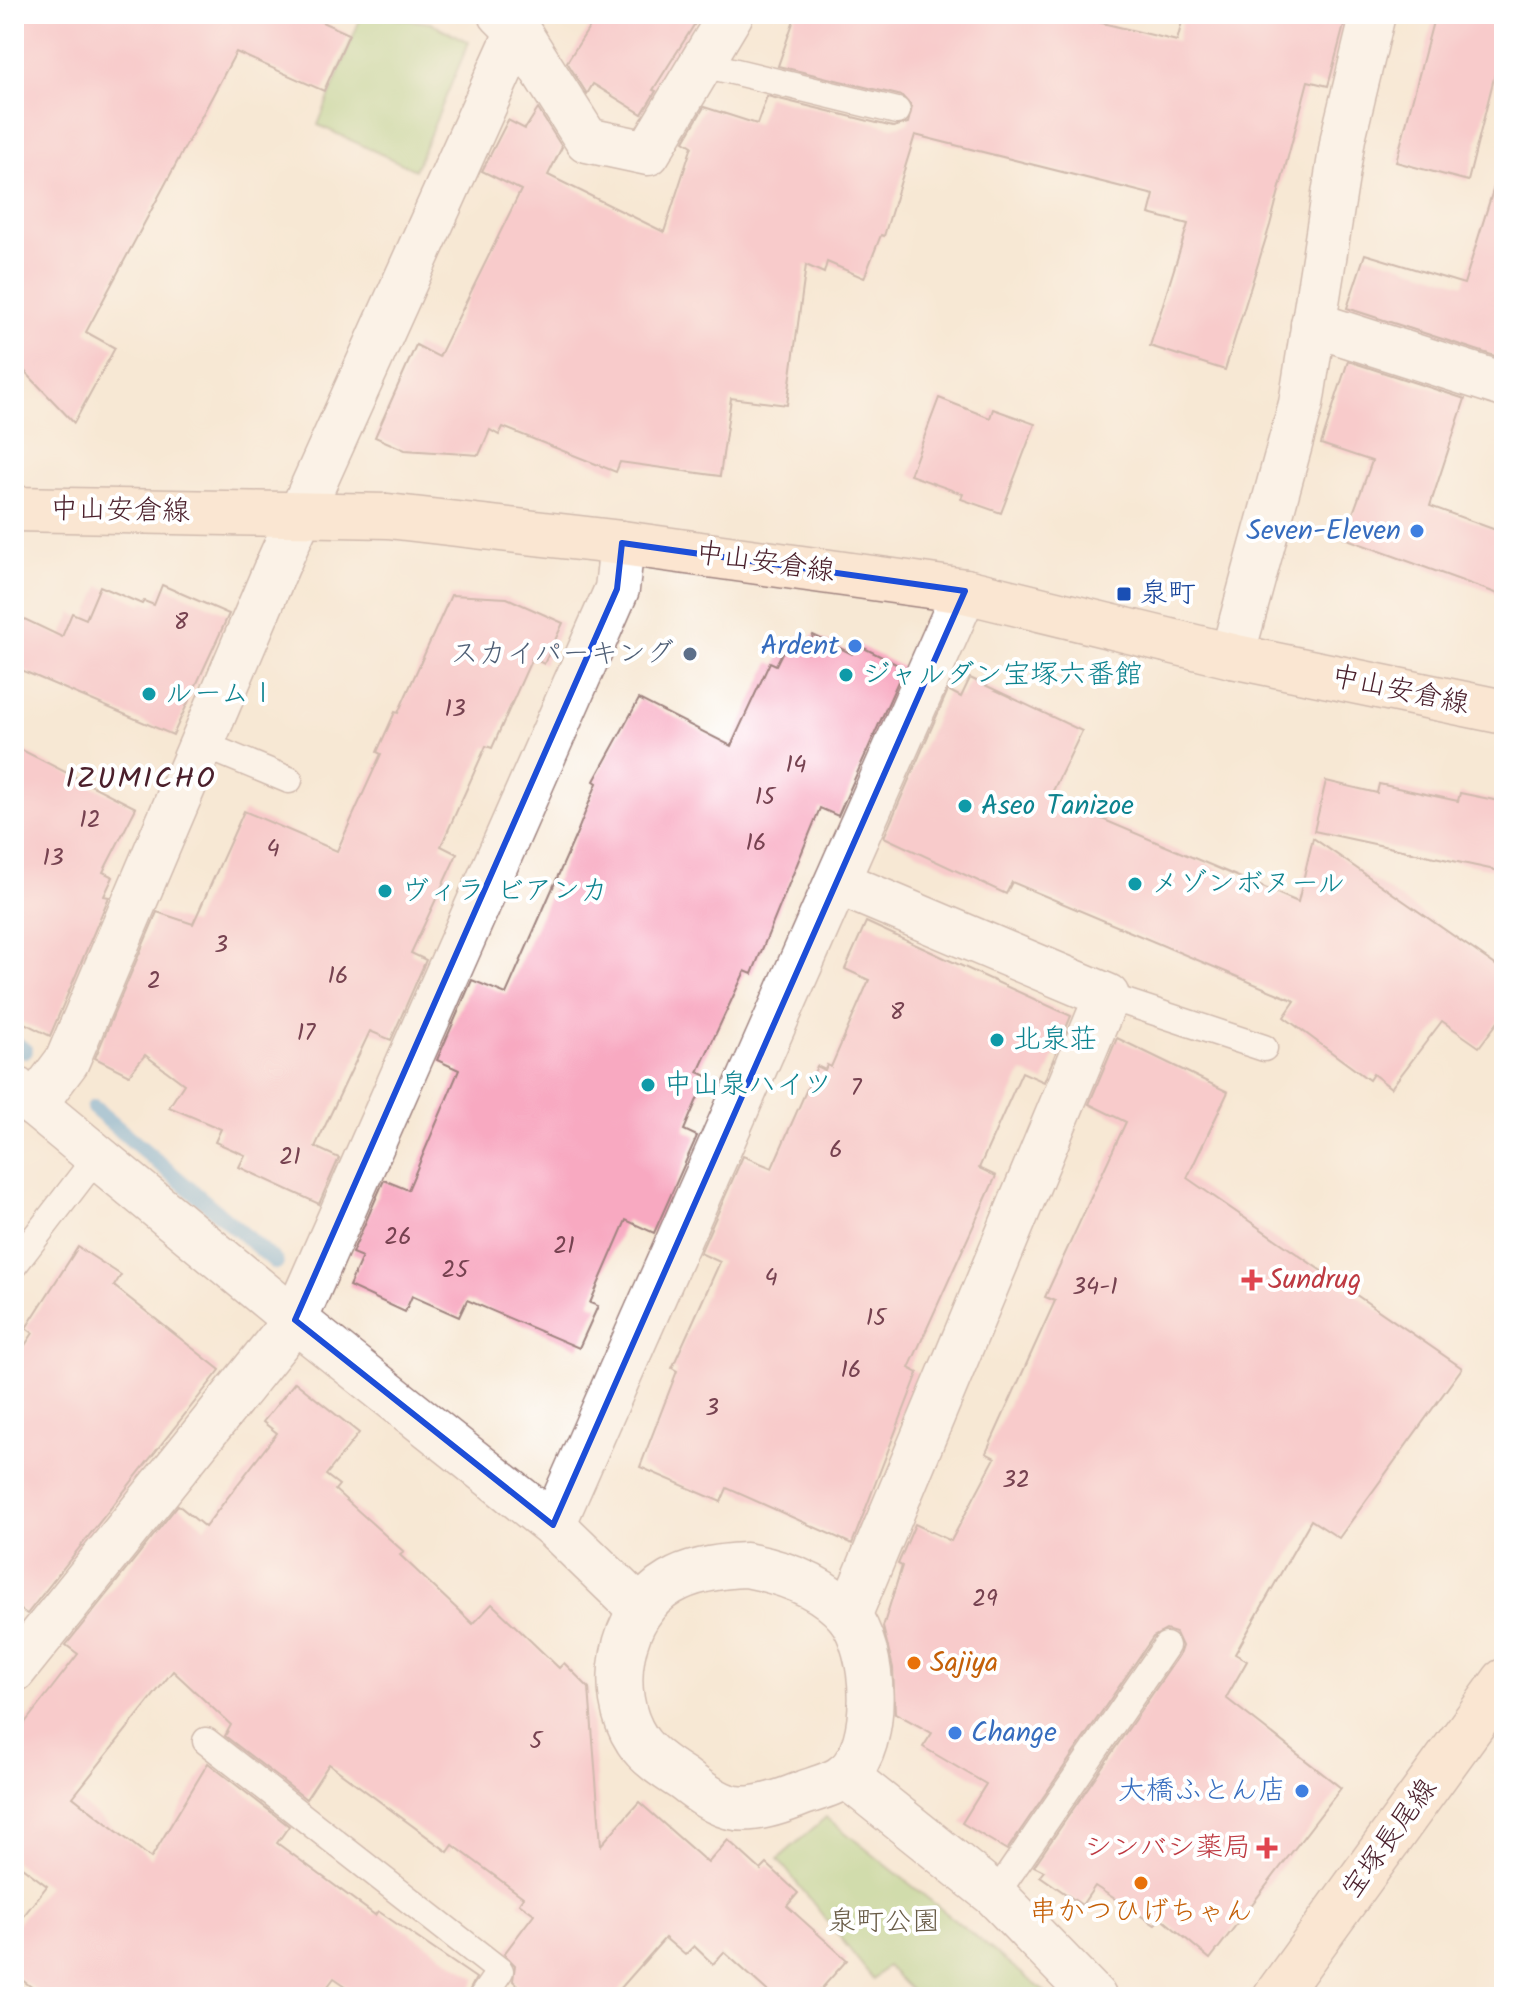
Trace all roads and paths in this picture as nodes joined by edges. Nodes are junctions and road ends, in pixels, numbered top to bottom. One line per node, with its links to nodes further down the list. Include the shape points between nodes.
1 (731, 14): 4 (street)
2 (1373, 14): 6 (street, via 1343,138)
3 (510, 22): 4 (street, via 587,140 648,153); 9 (street)
4 (699, 63): 5 (lane)
5 (897, 111)
6 (1313, 324): 7 (street); 12 (street, via 1301,404)
7 (1504, 385)
8 (14, 509): 9 (street, 中山安倉線)
9 (303, 513): 10 (street, 中山安倉線, via 388,516); 14 (street)
10 (622, 543): 11 (street, 中山安倉線); 22 (street, via 617,589)
11 (965, 591): 12 (street, 中山安倉線); 16 (street)
12 (1232, 656): 13 (street, 中山安倉線)
13 (1504, 712)
14 (202, 744): 15 (lane); 19 (street, via 67,1061)
15 (289, 780)
16 (839, 883): 17 (street); 23 (street)
17 (1107, 996): 18 (lane); 25 (street)
18 (1264, 1048)
19 (24, 1097): 20 (street)
20 (96, 1158): 21 (lane); 22 (street)
21 (14, 1265)
22 (295, 1320): 23 (street); 27 (street)
23 (553, 1525): 24 (street)
24 (641, 1610): 25 (street, via 668,1583 720,1566 746,1565 802,1582); 30 (street, via 626,1641 619,1676 626,1717 638,1742 666,1767 736,1808 785,1801)
25 (849, 1616): 30 (street, via 866,1650 871,1717 858,1757)
26 (1166, 1646): 31 (lane)
27 (14, 1670)
28 (1504, 1681): 34 (street, 宝塚長尾線)
29 (206, 1741): 32 (lane, via 500,1971)
30 (845, 1775): 31 (street)
31 (995, 1895): 33 (street)
32 (482, 1997)
33 (1094, 1997)
34 (1275, 1997)

